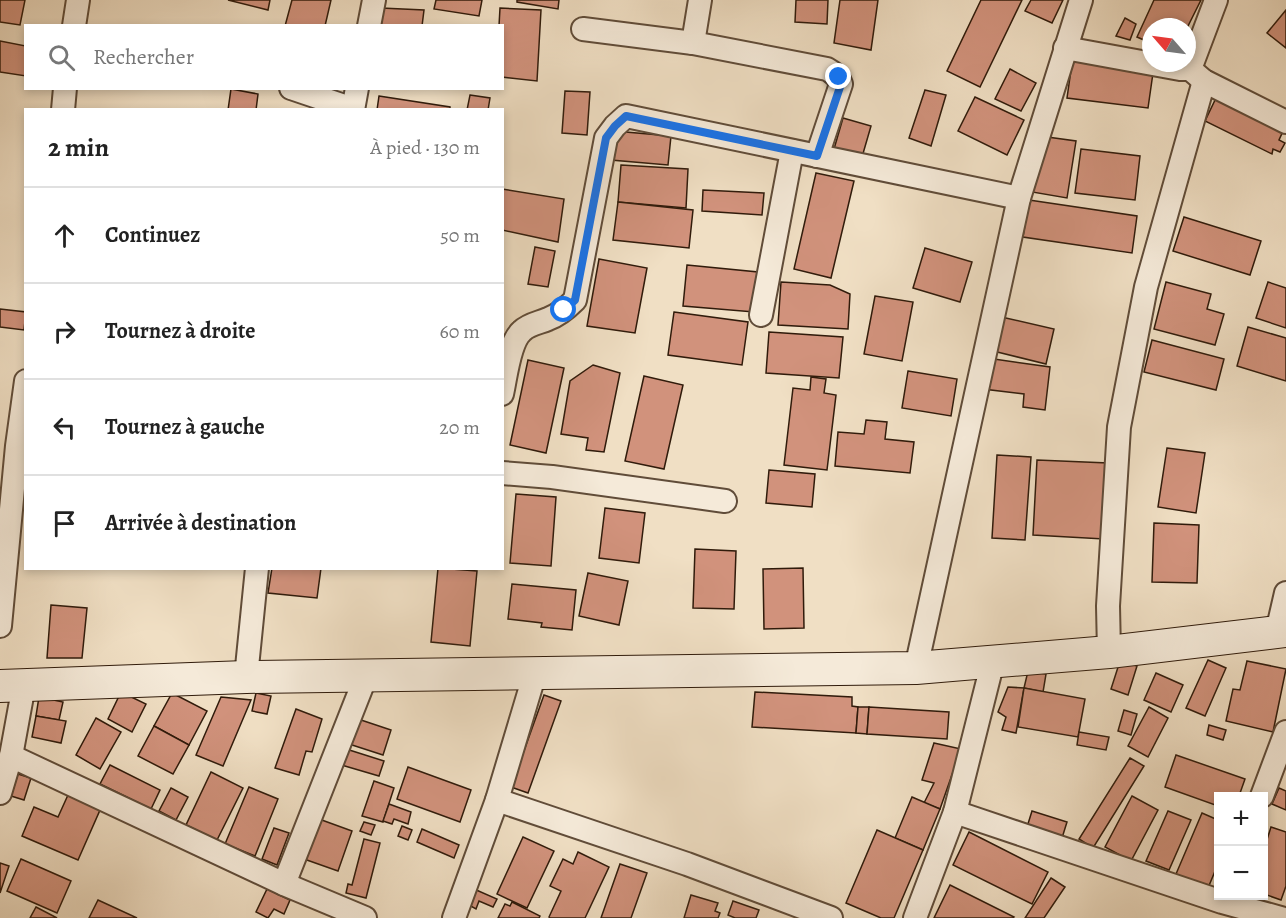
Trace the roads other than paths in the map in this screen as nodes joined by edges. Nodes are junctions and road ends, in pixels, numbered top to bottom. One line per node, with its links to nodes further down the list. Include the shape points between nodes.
1 (78, 0): 6 (street)
2 (374, 0): 7 (street)
3 (700, 0): 9 (street)
4 (1081, 0): 10 (street)
5 (1216, 0): 11 (street)
6 (74, 24)
7 (369, 24)
8 (583, 29): 9 (street)
9 (693, 43): 20 (street, via 827,69 839,77 841,84)
10 (1065, 48): 11 (street); 21 (street)
11 (1197, 75): 18 (street); 32 (street, via 1146,286 1119,427 1108,606)
12 (65, 90): 15 (street)
13 (297, 90): 16 (street)
14 (357, 90): 17 (street)
15 (63, 108)
16 (350, 108)
17 (353, 108)
18 (1286, 122)
19 (792, 151): 20 (street); 22 (street); 23 (street, via 626,116 606,138 575,300 558,314 520,332 513,344)
20 (817, 156): 21 (street)
21 (1019, 198): 34 (street)
22 (761, 315)
23 (504, 385)
24 (24, 392): 25 (street)
25 (14, 446): 30 (street)
26 (504, 473): 27 (street)
27 (725, 501)
28 (257, 570): 37 (street)
29 (1286, 593): 31 (street)
30 (0, 626)
31 (1281, 631): 32 (street)
32 (1109, 652): 33 (street)
33 (993, 661): 34 (street); 44 (street)
34 (916, 668): 35 (street)
35 (535, 673): 36 (street); 43 (street)
36 (366, 676): 37 (street); 45 (street)
37 (246, 677): 38 (street)
38 (12, 685): 40 (street)
39 (1286, 732): 41 (street)
40 (12, 756): 42 (street); 45 (street)
41 (1264, 792)
42 (0, 793)
43 (497, 800): 48 (street); 49 (street)
44 (955, 812): 46 (street); 50 (street)
45 (284, 884): 47 (street)
46 (1222, 905): 51 (street)
47 (365, 918)
48 (454, 918)
49 (831, 918)
50 (915, 918)
51 (1281, 918)

